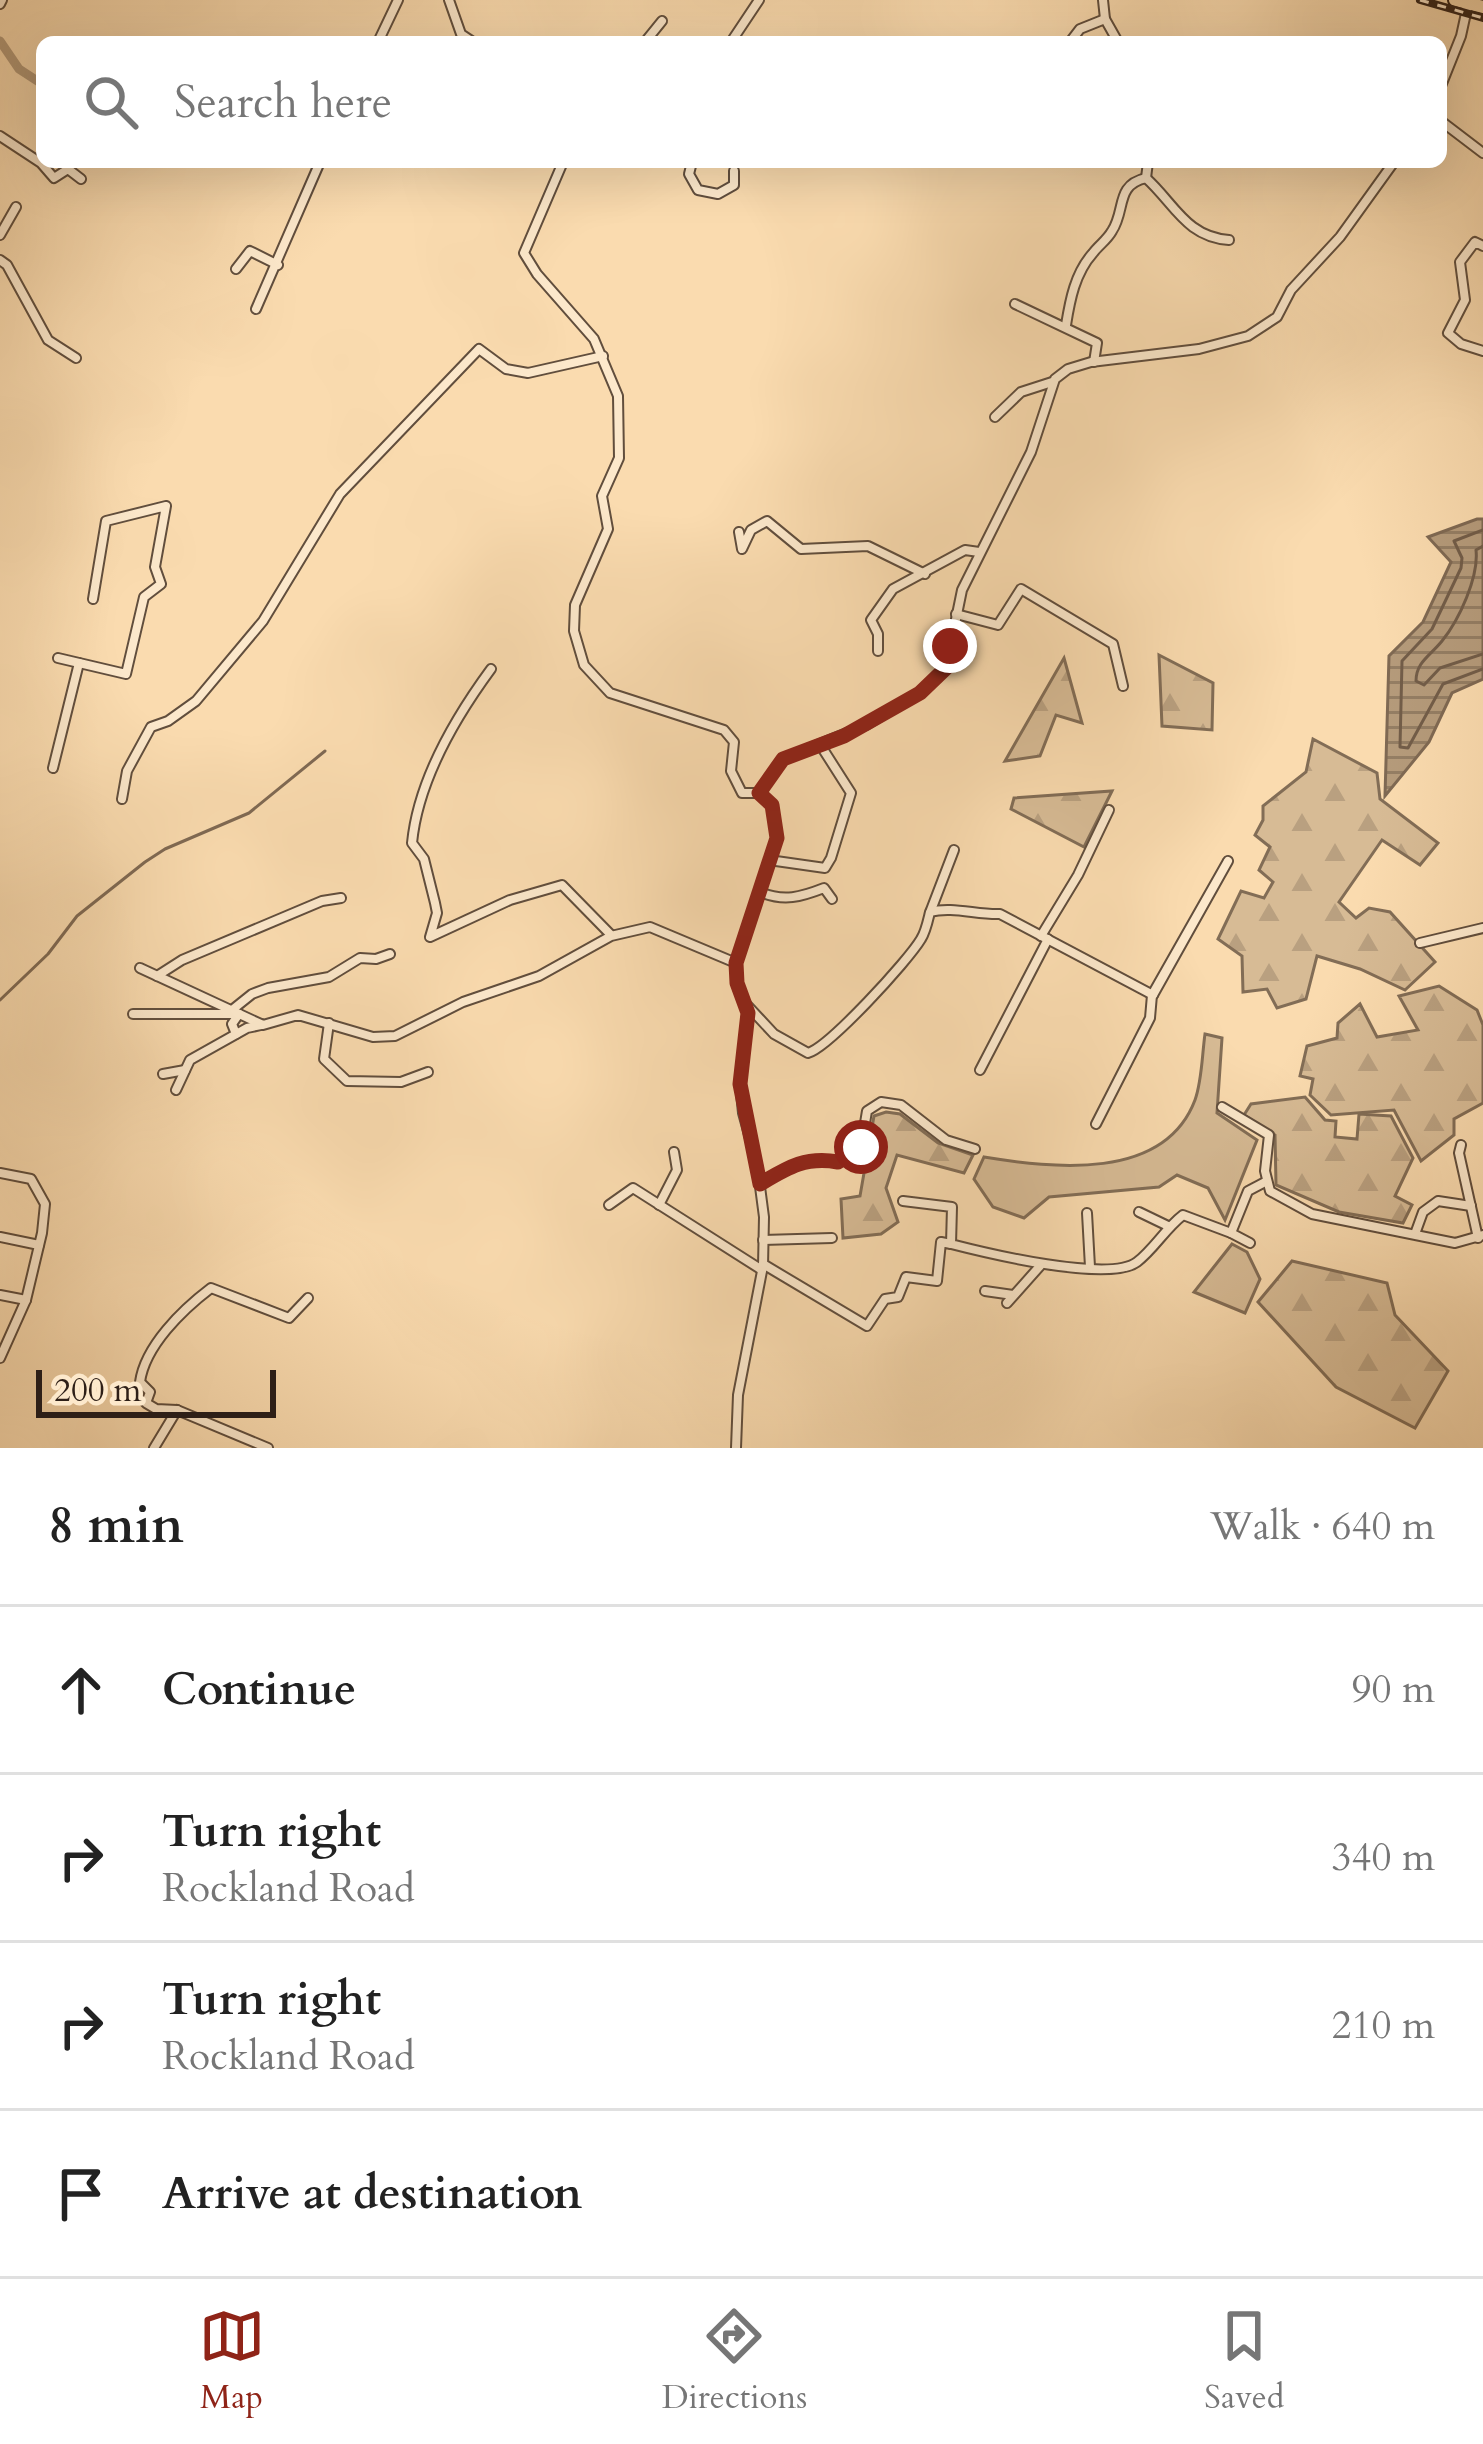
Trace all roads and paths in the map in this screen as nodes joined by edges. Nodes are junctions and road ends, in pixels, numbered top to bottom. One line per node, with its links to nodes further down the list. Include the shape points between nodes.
1 (398, 0): 8 (street)
2 (449, 0): 9 (street)
3 (759, 0): 11 (street)
4 (1102, 0): 6 (street)
5 (1469, 4): 14 (street)
6 (1105, 19): 12 (street); 13 (street)
7 (662, 21): 10 (street)
8 (381, 36)
9 (464, 36)
10 (649, 36)
11 (734, 36)
12 (1075, 36)
13 (1115, 36)
14 (1447, 71)
15 (1447, 126): 17 (street)
16 (0, 136): 18 (street)
17 (1483, 153)
18 (36, 159)
19 (46, 168): 27 (street, via 54,178 68,170)
20 (318, 168): 33 (street)
21 (560, 168): 39 (street, via 524,253)
22 (690, 168): 25 (street, via 698,190 718,194 734,185)
23 (1147, 168): 26 (street)
24 (1390, 168): 41 (street, via 1276,317 1249,336)
25 (734, 171)
26 (1146, 178): 30 (street, via 1186,224); 37 (street, via 1121,195 1117,223 1075,284)
27 (81, 179)
28 (16, 207): 29 (street)
29 (0, 235)
30 (1229, 240)
31 (1483, 246): 38 (street, via 1475,242 1460,262 1466,300 1448,333)
32 (0, 260): 40 (street, via 49,340)
33 (278, 265): 34 (street, via 250,250); 36 (street)
34 (236, 269)
35 (1015, 304): 37 (street)
36 (256, 309)
37 (1066, 325): 41 (street, via 1097,343)
38 (1483, 351)
39 (603, 356): 56 (street, via 619,396 619,458 602,496 608,529 575,605 584,665 610,693 724,730 734,742 730,771 742,793); 57 (street, via 528,374 479,349 340,494 263,621 196,701 151,727 127,771)
40 (76, 358)
41 (1094, 362): 42 (street)
42 (1053, 382): 43 (street, via 1021,392); 45 (street, via 1031,452)
43 (995, 417)
44 (739, 532): 46 (street, via 742,549 767,521 801,550 868,546)
45 (979, 551): 46 (street, via 965,550); 48 (street)
46 (926, 574): 49 (street, via 893,589 876,608)
47 (93, 599): 51 (street, via 106,520 166,506 154,567 161,584 144,597 126,674)
48 (956, 614): 53 (street, via 998,625 1021,589 1113,644); 54 (street, via 946,668 931,684)
49 (878, 651)
50 (58, 658): 51 (street)
51 (80, 663): 55 (street)
52 (490, 670): 66 (street, via 445,746 413,827 437,913 430,937 562,885)
53 (1123, 686)
54 (821, 746): 56 (street, via 783,759); 60 (street, via 851,793 831,858 825,868)
55 (53, 768)
56 (759, 793): 60 (street, via 777,818)
57 (122, 800)
58 (1109, 810): 67 (street)
59 (954, 850): 64 (street)
60 (769, 860): 61 (street)
61 (760, 892): 63 (street, via 797,898 824,888); 70 (street)
62 (341, 898): 72 (street)
63 (832, 899)
64 (930, 912): 67 (street, via 1000,914); 74 (street, via 921,939 818,1050 808,1053 774,1034)
65 (1483, 928): 68 (street)
66 (611, 936): 70 (street, via 650,927); 77 (street, via 539,976 395,1036)
67 (1045, 938): 73 (street); 81 (street)
68 (1420, 944)
69 (390, 954): 75 (street, via 252,994)
70 (736, 963): 74 (street)
71 (140, 968): 72 (street)
72 (157, 976): 75 (street)
73 (1153, 995): 73 (street, via 1152,995 1228,861 1217,880); 86 (street, via 1150,1018)
74 (747, 1005): 92 (street, via 740,1084)
75 (236, 1012): 76 (street); 78 (street); 79 (street)
76 (133, 1014)
77 (329, 1023): 78 (street, via 298,1015); 82 (street, via 324,1059 347,1081 401,1082)
78 (263, 1025): 79 (street)
79 (236, 1034): 80 (street)
80 (185, 1070): 83 (street); 84 (street)
81 (980, 1070)
82 (428, 1072)
83 (163, 1074)
84 (176, 1090)
85 (1222, 1107): 91 (street, via 1269,1136)
86 (1096, 1124)
87 (1461, 1144): 96 (street)
88 (975, 1149): 92 (street, via 946,1140 901,1105 880,1102 867,1111 861,1147 838,1162 796,1163)
89 (674, 1152): 95 (street, via 677,1170)
90 (0, 1173): 108 (street, via 31,1179 45,1204)
91 (1268, 1181): 100 (street, via 1247,1191); 101 (street, via 1276,1196 1312,1214)
92 (760, 1184): 105 (street)
93 (903, 1201): 107 (street, via 952,1207)
94 (609, 1205): 95 (street, via 633,1188)
95 (659, 1205): 110 (street)
96 (1471, 1206): 101 (street, via 1438,1201 1423,1212); 102 (street)
97 (1138, 1212): 99 (street)
98 (1087, 1213): 111 (street)
99 (1168, 1226): 100 (street, via 1183,1215); 111 (street, via 1136,1263)
100 (1231, 1233): 106 (street)
101 (1415, 1235): 102 (street, via 1455,1243)
102 (1481, 1236)
103 (0, 1237): 108 (street)
104 (832, 1238): 105 (street)
105 (763, 1240): 110 (street)
106 (1250, 1243)
107 (951, 1244): 109 (street); 110 (street, via 941,1243 937,1281 906,1276 898,1297 885,1299 867,1326)
108 (39, 1245): 115 (street)
109 (1041, 1265): 111 (street); 112 (street, via 1011,1299)
110 (762, 1267): 121 (street)
111 (1090, 1267)
112 (985, 1291)
113 (0, 1294): 115 (street)
114 (308, 1298): 118 (street, via 289,1318 211,1288 192,1302 149,1351 140,1382 150,1393 146,1403)
115 (26, 1300): 116 (street)
116 (2, 1347): 117 (street)
117 (0, 1358)
118 (177, 1410): 119 (street); 120 (street)
119 (154, 1448)
120 (268, 1448)
121 (736, 1448)

